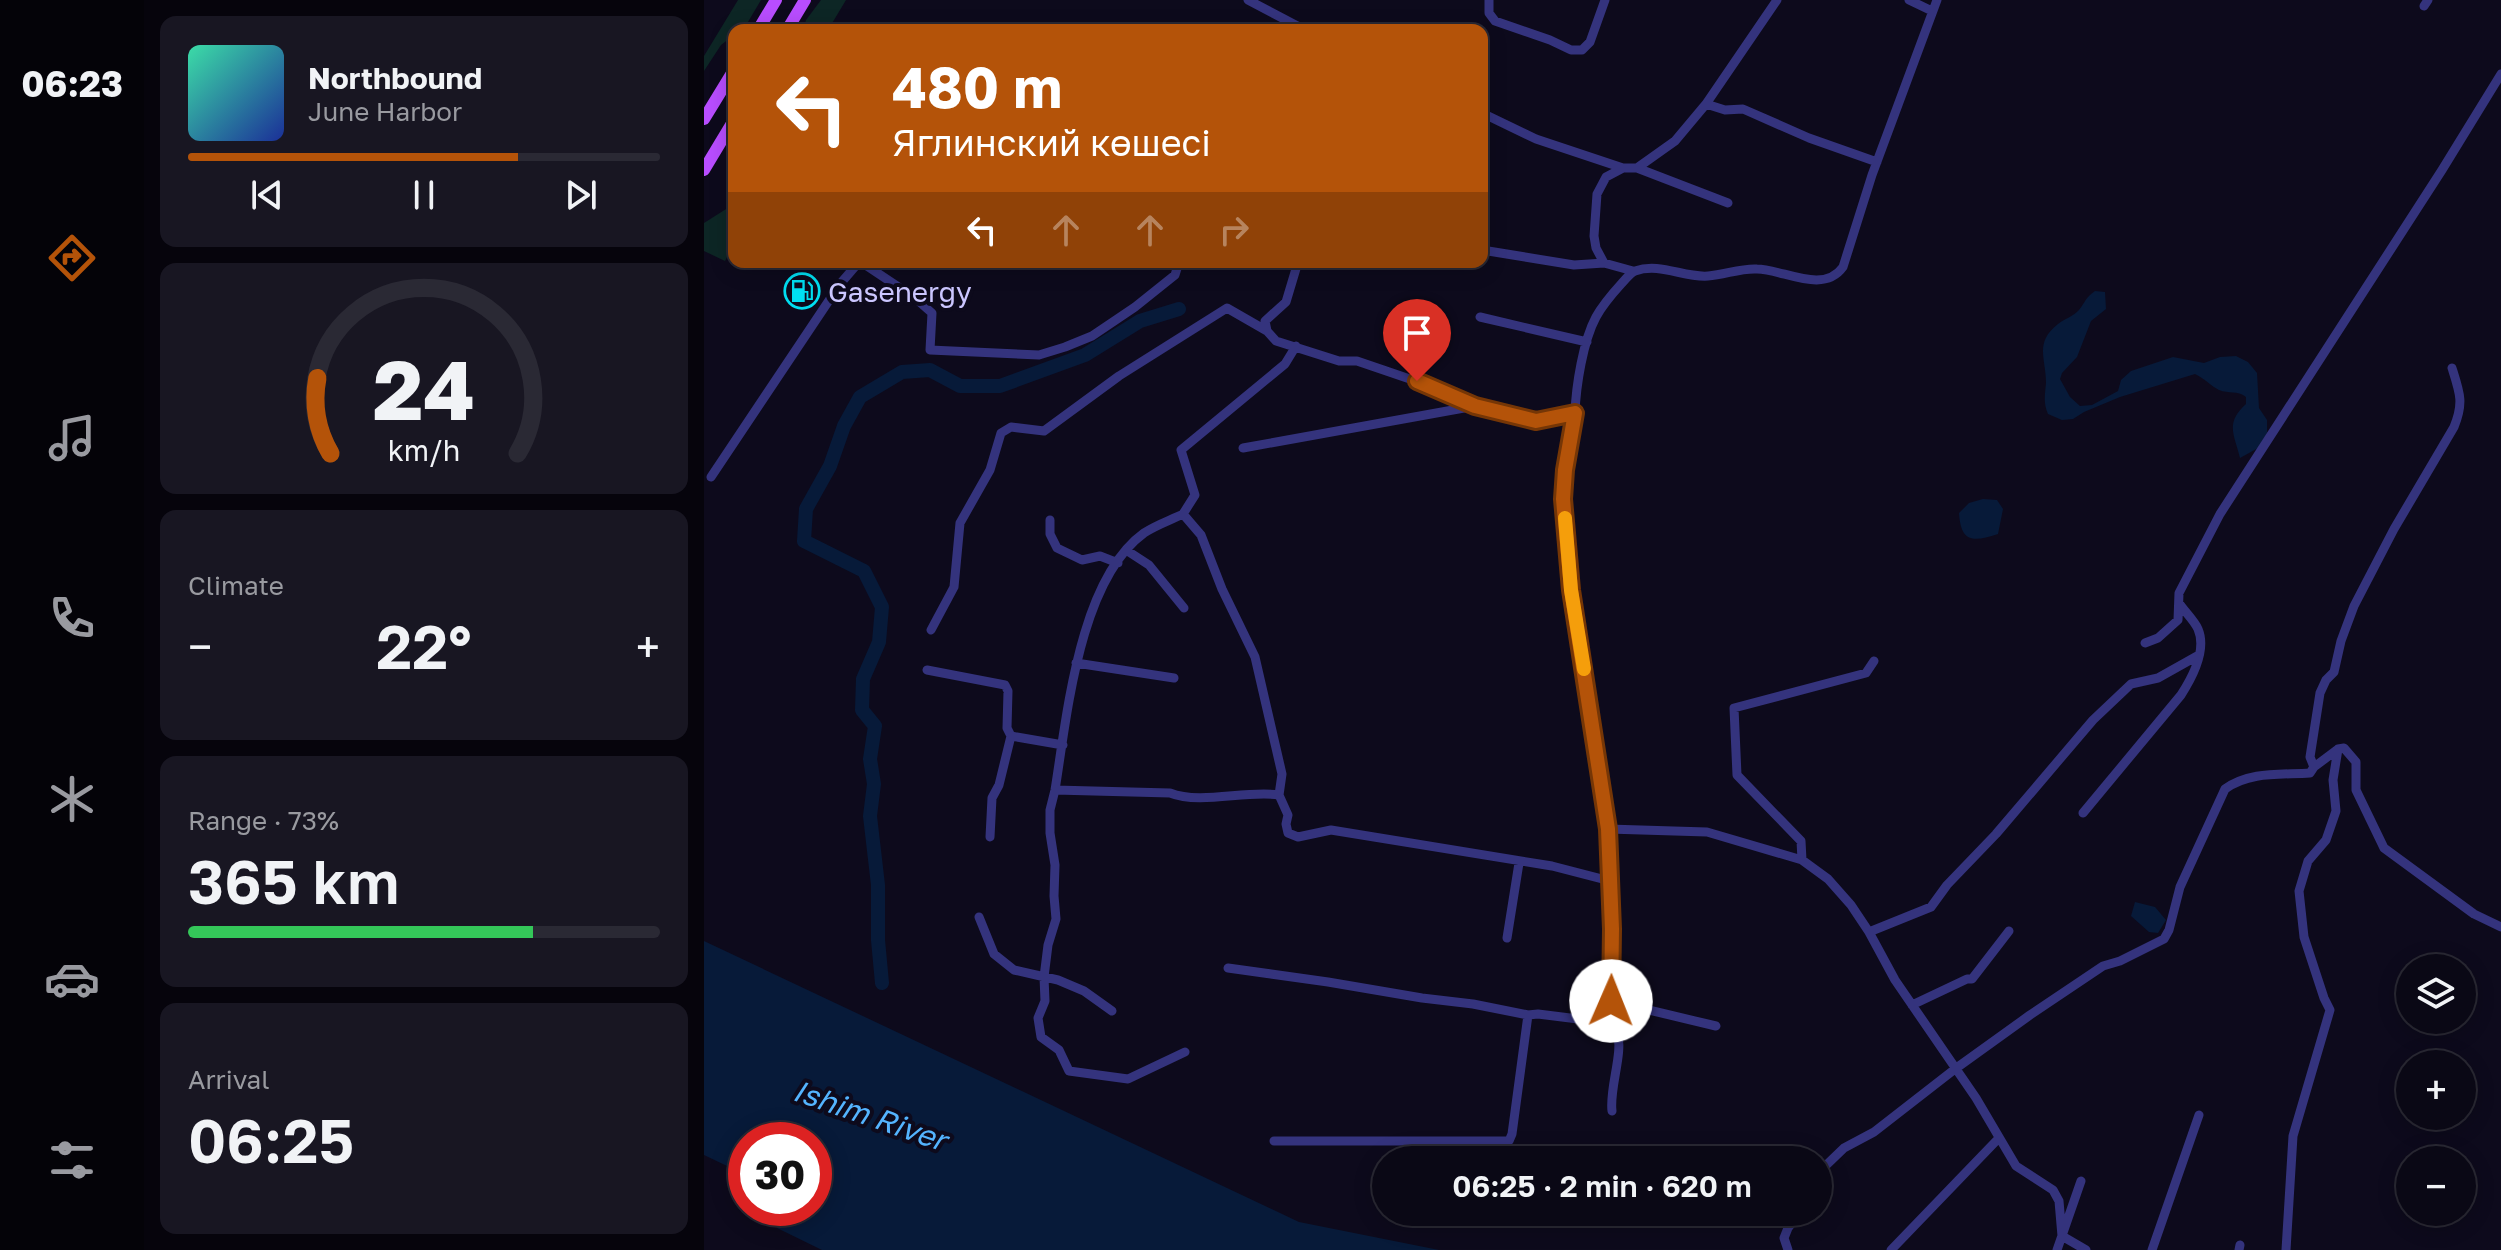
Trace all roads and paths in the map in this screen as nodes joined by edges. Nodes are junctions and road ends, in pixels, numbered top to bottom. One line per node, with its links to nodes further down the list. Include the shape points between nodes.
1 (776, 0): 10 (main road)
2 (805, 0): 11 (main road)
3 (1248, 0): 12 (street)
4 (1489, 0): 5 (street, via 1495,21 1571,50 1582,50 1590,42)
5 (1605, 0)
6 (1777, 0): 15 (street)
7 (1909, 0): 9 (street)
8 (1937, 0): 9 (street)
9 (1932, 11): 20 (street)
10 (762, 24)
11 (791, 24)
12 (1294, 24)
13 (2501, 74): 45 (street, via 2220,514 2179,593)
14 (728, 80): 17 (main road)
15 (1706, 104): 20 (street, via 1743,109); 22 (street, via 1675,141)
16 (1488, 116): 21 (street, via 1536,139)
17 (704, 119)
18 (728, 128): 19 (main road)
19 (709, 153): 23 (main road)
20 (1877, 162): 31 (street, via 1838,275 1804,280 1759,268 1707,277 1655,268)
21 (1623, 168): 22 (street); 26 (street, via 1606,177 1597,194 1594,236)
22 (1637, 168): 24 (street)
23 (704, 170)
24 (1728, 203)
25 (1488, 251): 26 (street, via 1574,265)
26 (1604, 263): 31 (street)
27 (855, 268): 40 (street)
28 (869, 268): 29 (street, via 932,313 930,350 1039,355 1092,336 1175,275)
29 (1177, 268)
30 (1296, 268): 33 (street, via 1286,302 1265,321)
31 (1633, 271): 34 (street, via 1595,319)
32 (1480, 317): 34 (street)
33 (1267, 331): 35 (street, via 1276,341); 47 (street, via 1227,308 1044,431 1011,427 1001,433 990,470 960,523 954,587)
34 (1587, 342): 38 (street)
35 (1296, 346): 37 (street, via 1372,366); 41 (street, via 1273,375 1181,450 1195,495)
36 (2452, 368): 57 (street, via 2461,410 2354,606 2334,672 2320,693 2310,757)
37 (1475, 406): 38 (street, via 1536,421); 39 (street)
38 (1575, 413): 61 (street, via 1563,499 1571,590)
39 (1243, 448)
40 (711, 477)
41 (1183, 514): 43 (street, via 1145,532); 59 (street, via 1201,535 1255,657 1282,774)
42 (1050, 520): 44 (street, via 1057,548 1082,560 1100,556)
43 (1126, 550): 44 (street); 46 (street, via 1149,565)
44 (1118, 563): 51 (street, via 1103,585)
45 (2179, 603): 48 (street, via 2178,620); 49 (street, via 2199,630)
46 (1184, 608)
47 (931, 630)
48 (2145, 643)
49 (2199, 655): 60 (street, via 2181,695); 69 (street, via 2158,678 2131,684 2093,720 1931,907)
50 (1874, 661): 63 (street, via 1866,673 1734,708 1737,775 1801,841)
51 (1076, 663): 53 (street); 55 (street)
52 (927, 670): 54 (street, via 1005,685)
53 (1174, 678)
54 (1011, 736): 55 (street); 62 (street, via 992,798)
55 (1063, 745): 58 (street)
56 (2338, 749): 57 (street); 67 (street, via 2344,748 2356,762 2356,790 2384,848 2474,914); 94 (street, via 2336,811 2326,840 2308,861 2299,891 2304,937 2330,1010 2293,1136)
57 (2314, 767): 80 (street, via 2310,773 2250,776 2225,789 2180,887 2164,939 2103,966)
58 (1055, 790): 59 (street, via 1180,797); 72 (street, via 1050,833 1056,919)
59 (1279, 795): 64 (street, via 1288,815 1288,833 1298,837 1331,830)
60 (2083, 813)
61 (1608, 829): 63 (street, via 1707,832); 65 (street)
62 (990, 837)
63 (1802, 860): 69 (street, via 1828,879)
64 (1519, 863): 65 (street); 70 (street)
65 (1610, 881): 73 (street)
66 (979, 917): 72 (street, via 994,954 1014,970)
67 (2501, 927)
68 (2009, 931): 74 (street, via 1972,979)
69 (1869, 932): 74 (street)
70 (1507, 938)
71 (1228, 968): 76 (street)
72 (1044, 977): 75 (street, via 1084,991); 79 (street, via 1041,1037 1059,1050 1069,1071 1128,1079)
73 (1611, 1001): 77 (street); 78 (street)
74 (1912, 1005): 80 (street)
75 (1112, 1011)
76 (1528, 1015): 77 (street); 84 (street, via 1509,1141)
77 (1610, 1021): 81 (street, via 1618,1033)
78 (1716, 1026)
79 (1185, 1052)
80 (1955, 1069): 83 (street); 85 (street)
81 (1612, 1111)
82 (2199, 1115): 93 (street)
83 (1998, 1139): 88 (street, via 2016,1166 2053,1190); 90 (street)
84 (1274, 1141)
85 (1832, 1160)
86 (2081, 1181): 88 (street)
87 (1790, 1226): 89 (street, via 1784,1238)
88 (2062, 1236): 91 (street); 92 (street)
89 (1788, 1250)
90 (1891, 1250)
91 (2057, 1250)
92 (2086, 1250)
93 (2152, 1250)
94 (2286, 1250)

